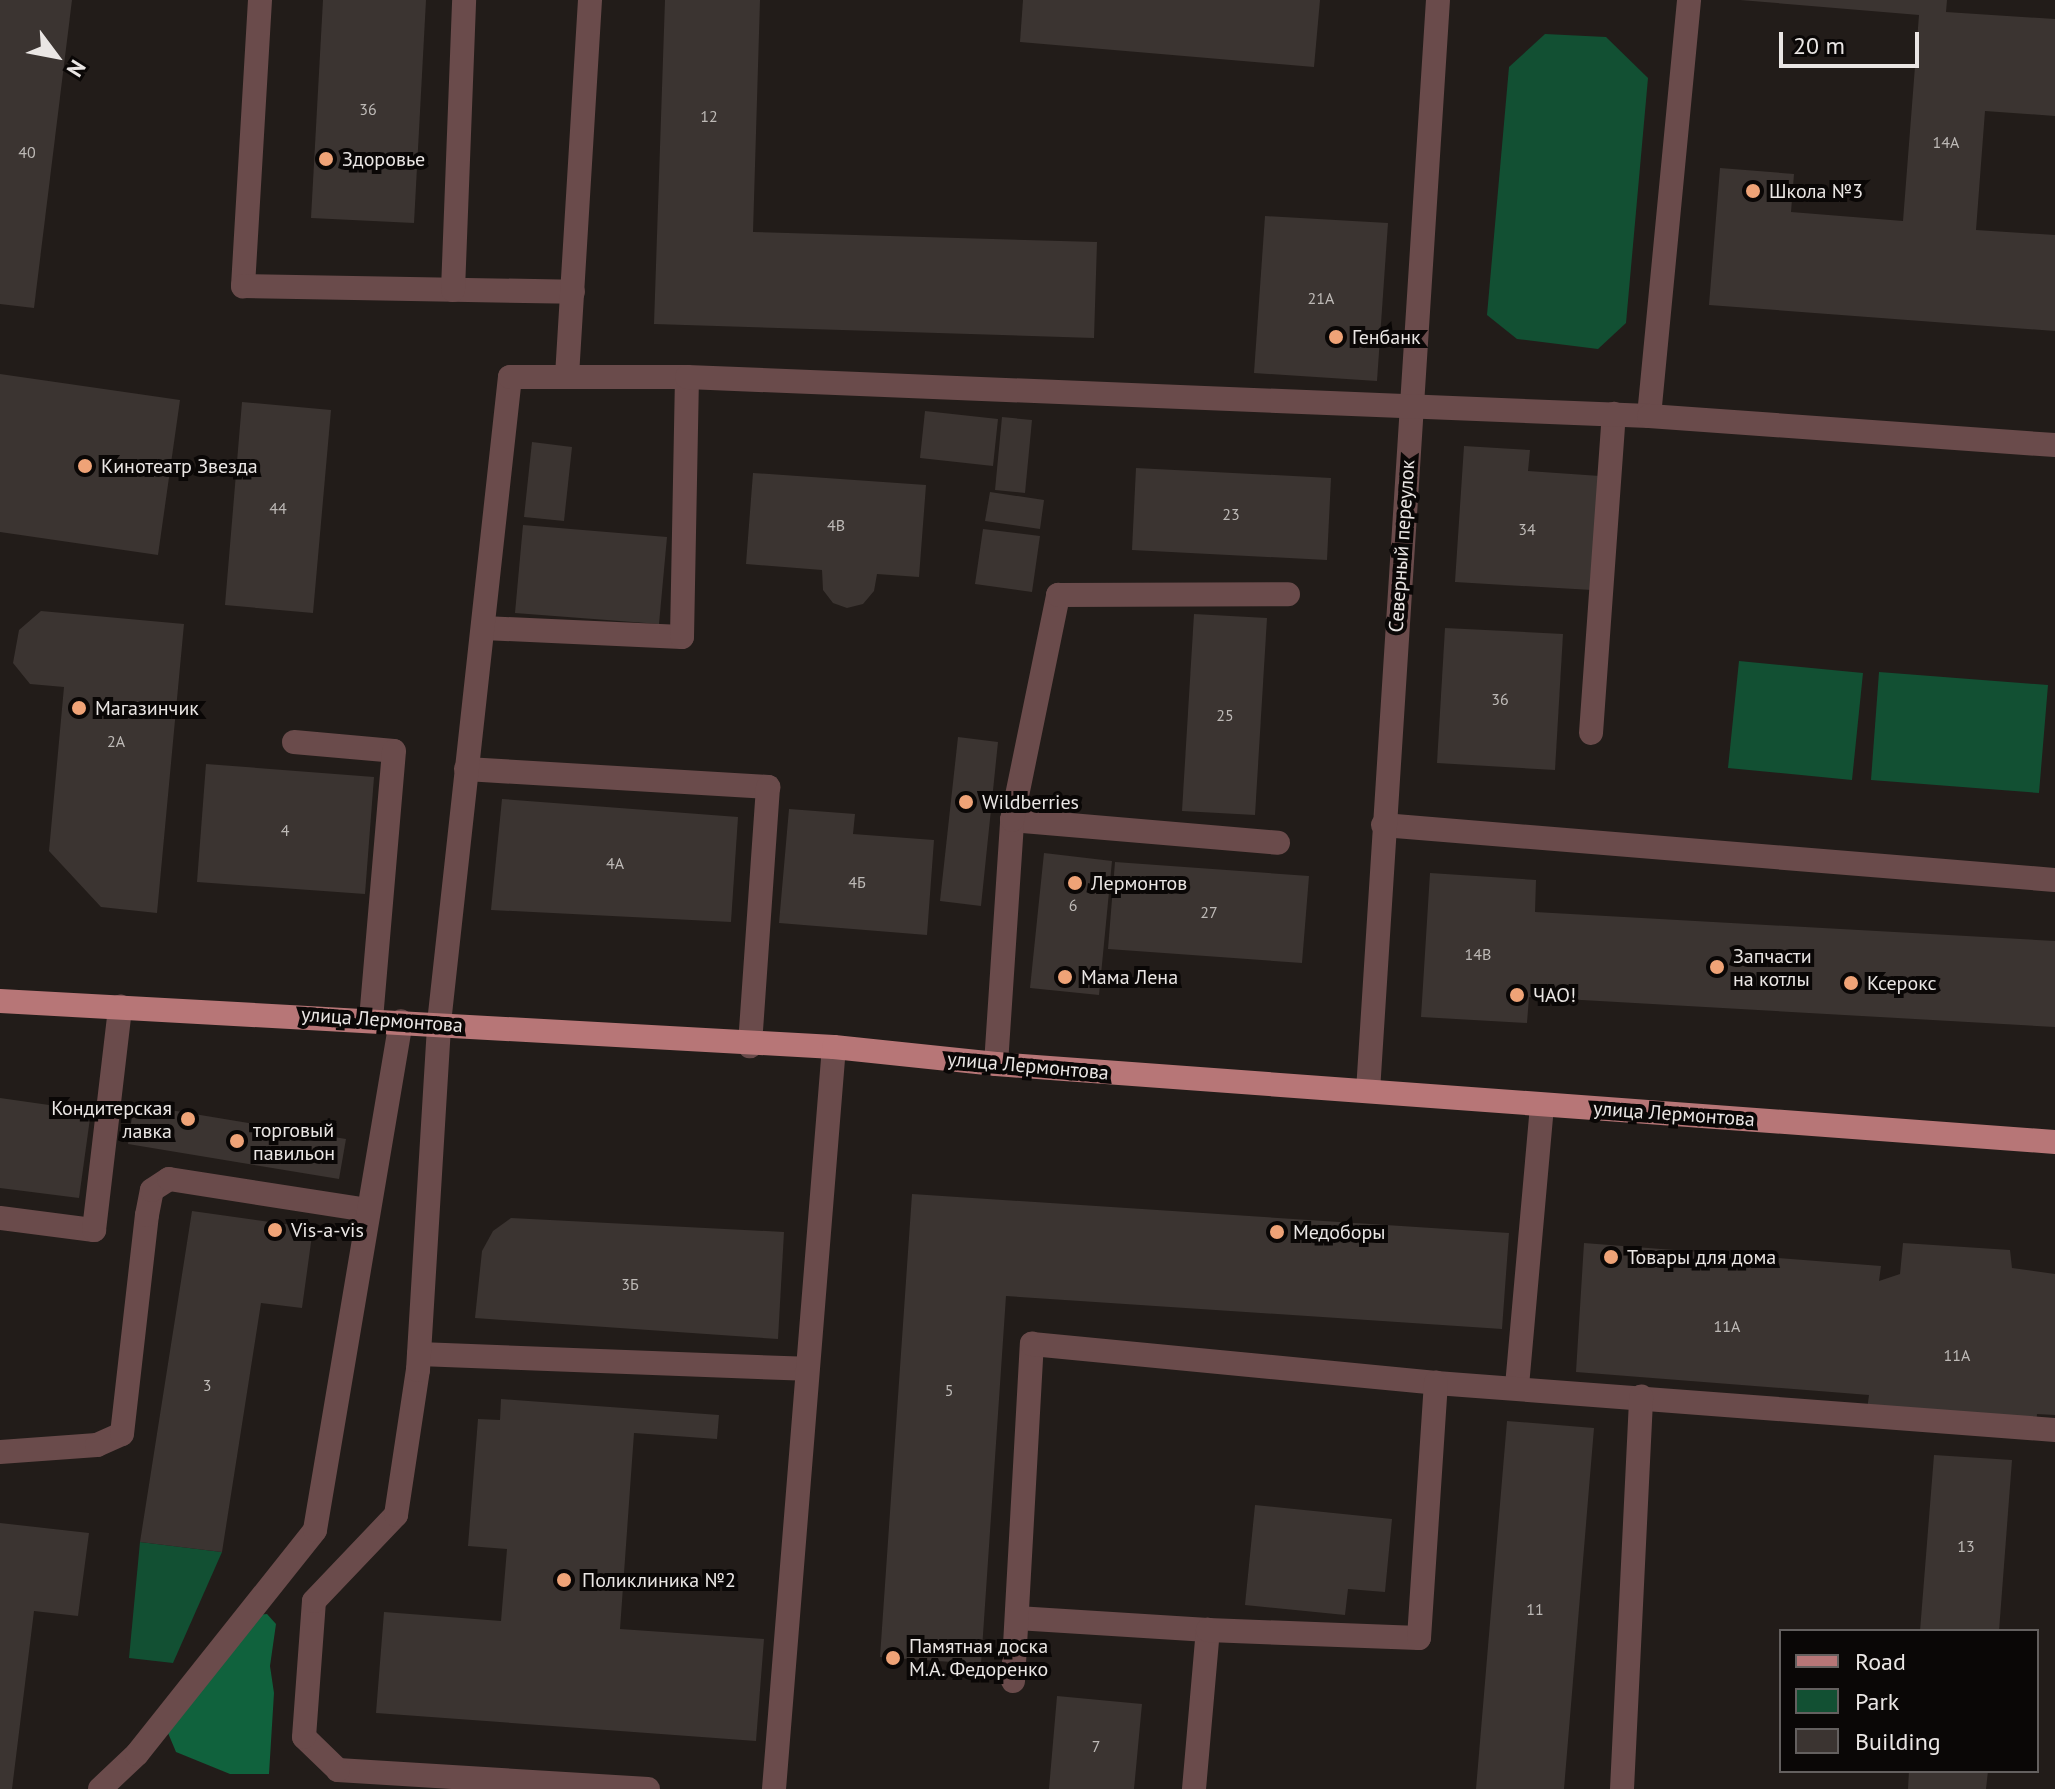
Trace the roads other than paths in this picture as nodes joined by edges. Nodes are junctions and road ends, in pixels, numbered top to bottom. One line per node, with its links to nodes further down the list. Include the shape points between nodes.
1 (260, 0): 6 (street, via 243,286)
2 (464, 0): 6 (street)
3 (590, 0): 7 (street)
4 (1438, 0): 10 (street, Северный переулок)
5 (1689, 0): 12 (street)
6 (453, 290): 7 (street)
7 (573, 292): 8 (street)
8 (567, 376): 9 (street); 15 (street, via 510,377)
9 (687, 377): 10 (street); 15 (street, via 682,637)
10 (1413, 407): 11 (street); 20 (street, Северный переулок)
11 (1614, 414): 12 (street); 16 (street)
12 (1649, 416): 13 (street)
13 (2055, 445)
14 (1288, 594): 19 (street, via 1058,595)
15 (484, 628): 18 (street)
16 (1591, 733)
17 (294, 742): 25 (street, via 394,751)
18 (466, 769): 27 (street); 28 (street, via 768,787)
19 (1012, 820): 21 (street); 30 (street)
20 (1383, 825): 22 (street); 31 (street, Северный переулок)
21 (1278, 843)
22 (2055, 880)
23 (0, 1001): 24 (main road, улица Лермонтова)
24 (120, 1007): 25 (main road, улица Лермонтова); 35 (street, via 94,1230)
25 (371, 1018): 26 (main road, улица Лермонтова)
26 (401, 1021): 27 (main road, улица Лермонтова); 34 (street)
27 (439, 1023): 28 (main road, улица Лермонтова); 36 (street)
28 (750, 1046): 29 (main road, улица Лермонтова)
29 (834, 1047): 30 (main road, улица Лермонтова); 37 (street)
30 (996, 1064): 31 (main road, улица Лермонтова)
31 (1368, 1091): 32 (main road, улица Лермонтова)
32 (1542, 1105): 33 (main road, улица Лермонтова); 39 (street)
33 (2055, 1142)
34 (367, 1210): 42 (street, via 169,1179 152,1190 122,1434 97,1445); 46 (street, via 315,1530 137,1754)
35 (0, 1218)
36 (419, 1354): 37 (street); 47 (street, via 396,1515 314,1601 304,1737 338,1770)
37 (806, 1369): 48 (street, via 791,1626)
38 (1436, 1383): 39 (street); 43 (street, via 1032,1344); 44 (street, via 1419,1638)
39 (1517, 1386): 40 (street)
40 (1641, 1396): 41 (street); 50 (street)
41 (2055, 1430)
42 (0, 1452)
43 (1017, 1618): 44 (street); 45 (street)
44 (1208, 1630): 49 (street)
45 (1013, 1681)
46 (100, 1789)
47 (648, 1789)
48 (774, 1789)
49 (1194, 1789)
50 (1622, 1789)

